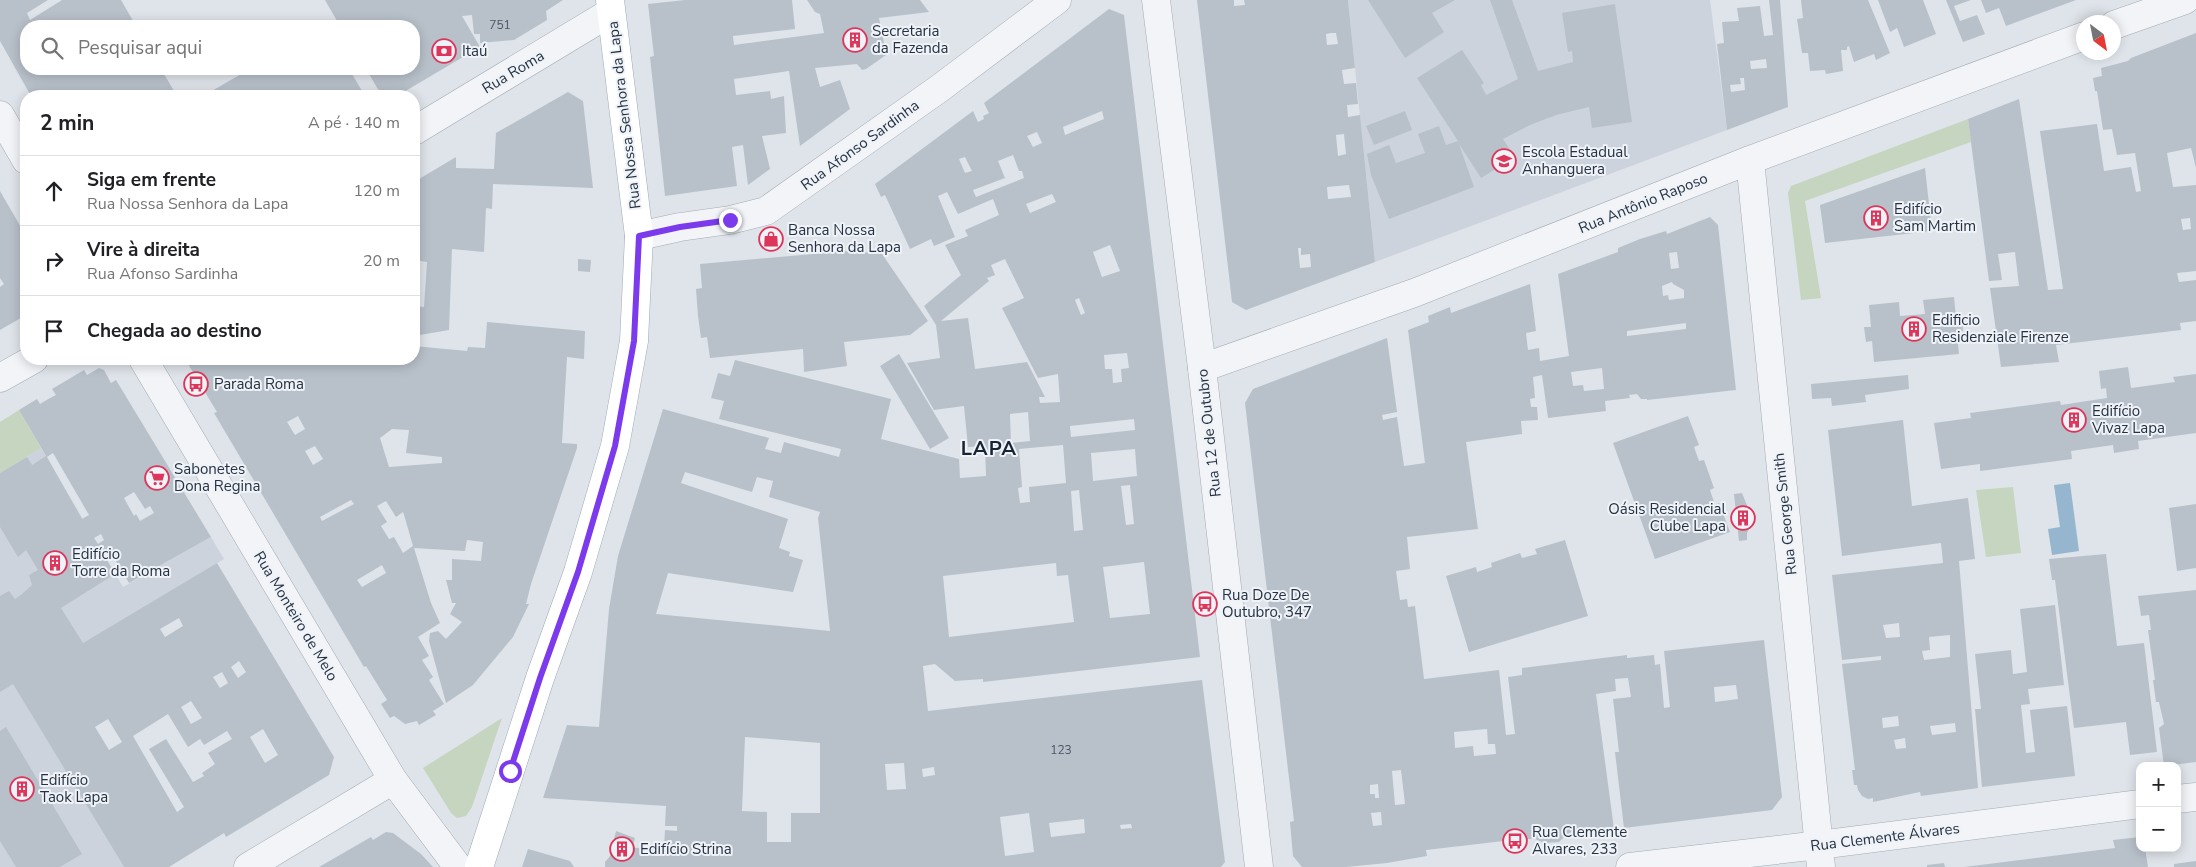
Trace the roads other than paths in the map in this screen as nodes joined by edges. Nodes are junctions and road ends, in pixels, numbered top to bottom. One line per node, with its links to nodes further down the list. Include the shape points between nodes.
1 (1057, 0): 11 (street, Rua Afonso Sardinha, via 940,88 766,211)
2 (1156, 0): 14 (street, Rua 12 de Outubro)
3 (2185, 0): 5 (street)
4 (611, 6): 8 (street, Rua Roma); 11 (main road, Rua Nossa Senhora da Lapa)
5 (2121, 23)
6 (2076, 39): 10 (street, Rua Antônio Raposo)
7 (0, 115): 9 (street)
8 (420, 127)
9 (20, 150)
10 (1750, 160): 14 (street, Rua Antônio Raposo, via 1414,293); 20 (street, Rua George Smith)
11 (639, 236): 23 (main road, Rua Nossa Senhora da Lapa, via 634,341 615,446 578,572)
12 (23, 365): 15 (street)
13 (147, 365): 16 (street, Rua Monteiro de Melo)
14 (1202, 368): 24 (street, Rua 12 de Outubro)
15 (0, 378)
16 (393, 780): 21 (street); 22 (street, Rua Monteiro de Melo)
17 (2196, 796): 18 (street)
18 (2181, 798)
19 (2136, 805): 20 (street, Rua Clemente Álvares)
20 (1820, 856): 25 (street, Rua Clemente Álvares)
21 (248, 867)
22 (458, 867)
23 (479, 867)
24 (1259, 867)
25 (1630, 867)

